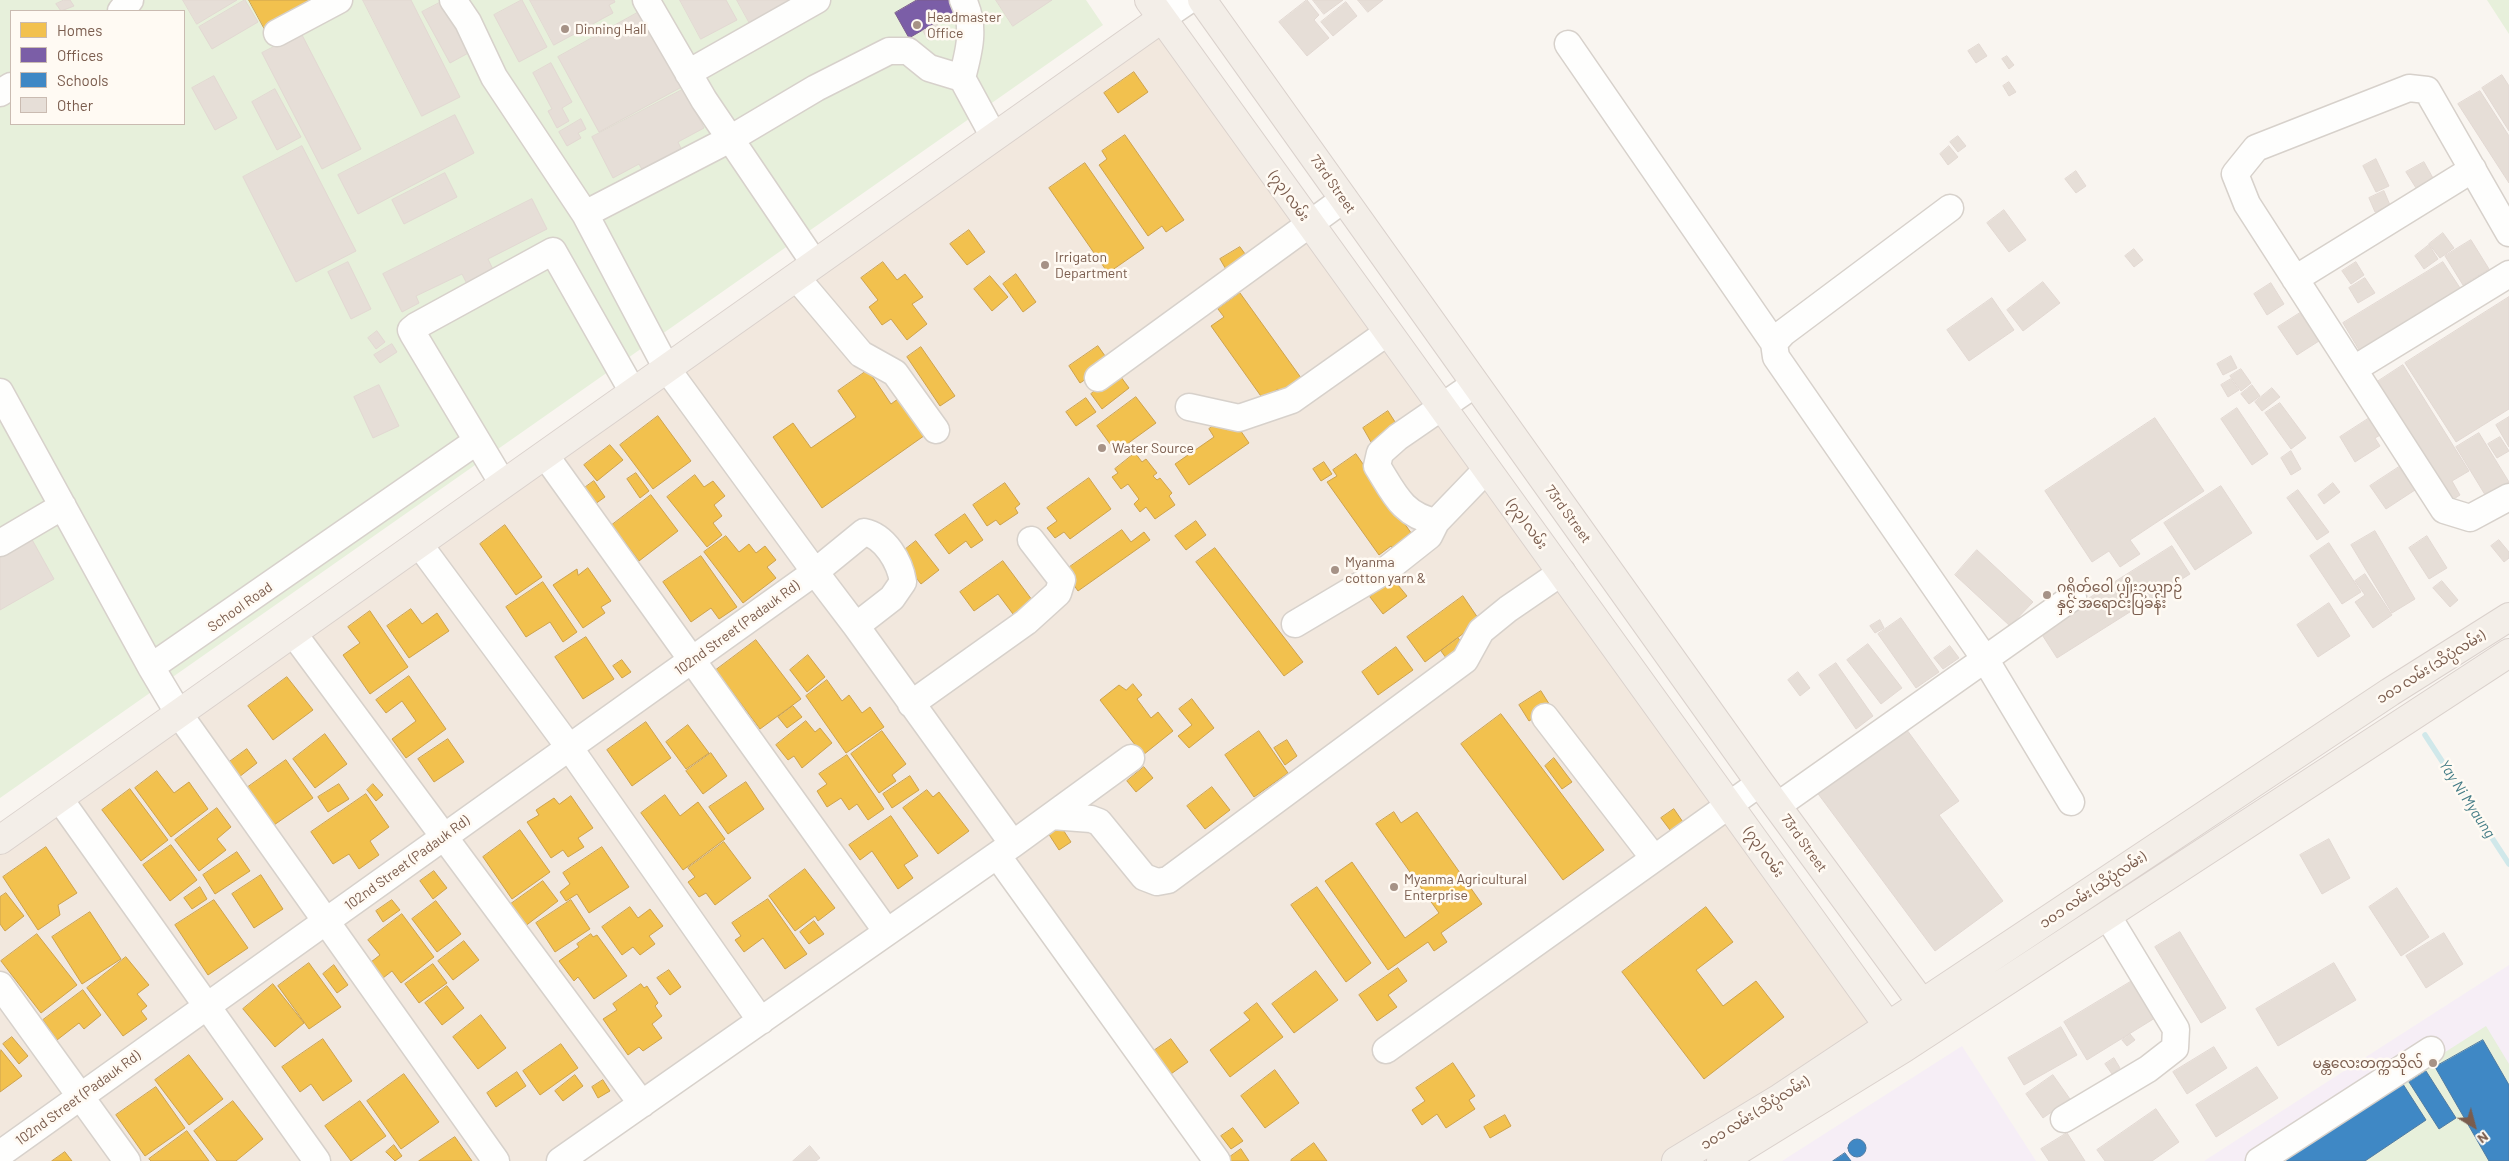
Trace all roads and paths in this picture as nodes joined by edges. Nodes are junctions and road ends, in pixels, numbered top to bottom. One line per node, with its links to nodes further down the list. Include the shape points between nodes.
1 (130, 0): 10 (street)
2 (339, 0): 11 (street)
3 (453, 0): 20 (street, via 468,22 494,77)
4 (646, 0): 13 (street)
5 (817, 0): 13 (street)
6 (963, 0): 14 (street, via 968,10 971,44)
7 (1189, 0): 9 (street)
8 (1202, 0): 18 (main road, 73rd Street)
9 (1155, 9): 15 (main road); 21 (main road, (၇၃) လမ်း)
10 (122, 10)
11 (277, 33)
12 (1568, 44): 27 (street)
13 (688, 73): 16 (street)
14 (962, 78): 15 (street); 16 (street, via 929,68 908,51 889,51 816,88)
15 (994, 137): 23 (main road)
16 (730, 139): 20 (street); 23 (street)
17 (2473, 169): 22 (street); 25 (street); 25 (street, via 2427,90 2409,88 2256,148 2235,174 2247,204)
18 (1344, 199): 21 (street); 31 (main road, 73rd Street)
19 (1950, 208): 27 (street)
20 (585, 214): 28 (street)
21 (1309, 224): 26 (main road, (၇၃) လမ်း); 30 (street)
22 (2509, 233)
23 (805, 270): 28 (main road); 36 (street, via 861,354 895,373)
24 (2509, 274): 29 (street)
25 (2295, 279): 29 (street)
26 (1388, 332): 34 (street, via 1292,400 1239,418); 35 (main road, (၇၃) လမ်း)
27 (1774, 343): 55 (street, via 1776,357)
28 (666, 368): 33 (main road); 47 (street)
29 (2354, 369): 41 (street, via 2444,510 2470,518)
30 (1098, 378)
31 (1475, 384): 35 (street); 63 (main road, 73rd Street)
32 (0, 392): 42 (street)
33 (633, 392): 37 (street, via 556,254 548,252 411,330); 38 (main road)
34 (1189, 408)
35 (1443, 408): 39 (main road, (၇၃) လမ်း); 43 (street, via 1398,437 1380,453 1377,466 1398,500 1418,518)
36 (936, 430)
37 (478, 441): 40 (street); 57 (street, School Road)
38 (545, 454): 40 (main road); 56 (street)
39 (1487, 469): 43 (street); 48 (main road, (၇၃) လမ်း)
40 (503, 484): 46 (main road)
41 (2509, 497)
42 (63, 506): 45 (street); 57 (street)
43 (1436, 522): 51 (street, via 1429,536 1386,570)
44 (1031, 540): 58 (street, via 1062,580 1058,593 1026,622)
45 (0, 543)
46 (419, 544): 53 (main road); 61 (street)
47 (815, 572): 52 (street); 52 (street, 102nd Street (Padauk Rd), via 864,532 875,534 891,553 901,568 903,582 892,598); 56 (street, 102nd Street (Padauk Rd))
48 (1562, 572): 66 (main road, (၇၃) လမ်း); 68 (street, via 1481,632 1465,660 1168,880 1157,882 1144,877 1099,822)
49 (2073, 596): 55 (street)
50 (2509, 617): 78 (main road, ၁၀၁ လမ်း (သိပ္ပံလမ်း), via 2390,692)
51 (1295, 624)
52 (856, 626): 58 (street)
53 (293, 633): 59 (main road); 69 (street)
54 (2509, 653): 73 (main road, ၁၀၁ လမ်း (သိပ္ပံလမ်း))
55 (1985, 659): 65 (street); 67 (street)
56 (691, 661): 61 (street, 102nd Street (Padauk Rd)); 75 (street)
57 (152, 667): 59 (street)
58 (911, 704): 71 (street)
59 (178, 714): 64 (main road); 74 (street)
60 (1545, 717): 72 (street)
61 (569, 748): 69 (street, 102nd Street (Padauk Rd)); 79 (street)
62 (1131, 758): 68 (street)
63 (1760, 783): 66 (street); 67 (main road, 73rd Street)
64 (59, 798): 70 (main road); 77 (street)
65 (2071, 802)
66 (1729, 803): 72 (street); 80 (main road, (၇၃) လမ်း)
67 (1777, 806): 78 (main road, 73rd Street)
68 (1052, 816): 71 (street)
69 (444, 837): 74 (street, 102nd Street (Padauk Rd)); 84 (street)
70 (0, 840)
71 (1005, 849): 75 (street); 91 (street)
72 (1653, 857): 81 (street)
73 (2107, 915): 78 (main road, ၁၀၁ လမ်း (သိပ္ပံလမ်း)); 85 (street, via 2176,1029 2175,1048 2148,1069)
74 (326, 921): 77 (street, 102nd Street (Padauk Rd)); 89 (street)
75 (887, 932): 79 (street)
76 (0, 985): 83 (street)
77 (207, 1006): 83 (street, 102nd Street (Padauk Rd)); 88 (street)
78 (1930, 1015): 80 (main road, ၁၀၁ လမ်း (သိပ္ပံလမ်း))
79 (761, 1021): 84 (street)
80 (1896, 1038): 92 (main road, ၁၀၁ လမ်း (သိပ္ပံလမ်း), via 1780,1098); 93 (main road, ၁၀၁ လမ်း (သိပ္ပံလမ်း))
81 (1386, 1050)
82 (2432, 1050): 94 (street)
83 (80, 1096): 86 (street, 102nd Street (Padauk Rd)); 87 (street)
84 (642, 1104): 90 (street)
85 (2064, 1119)
86 (0, 1154)
87 (127, 1161)
88 (318, 1161)
89 (496, 1161)
90 (560, 1161)
91 (1217, 1161)
92 (1676, 1161)
93 (1722, 1161)
94 (2260, 1161)

